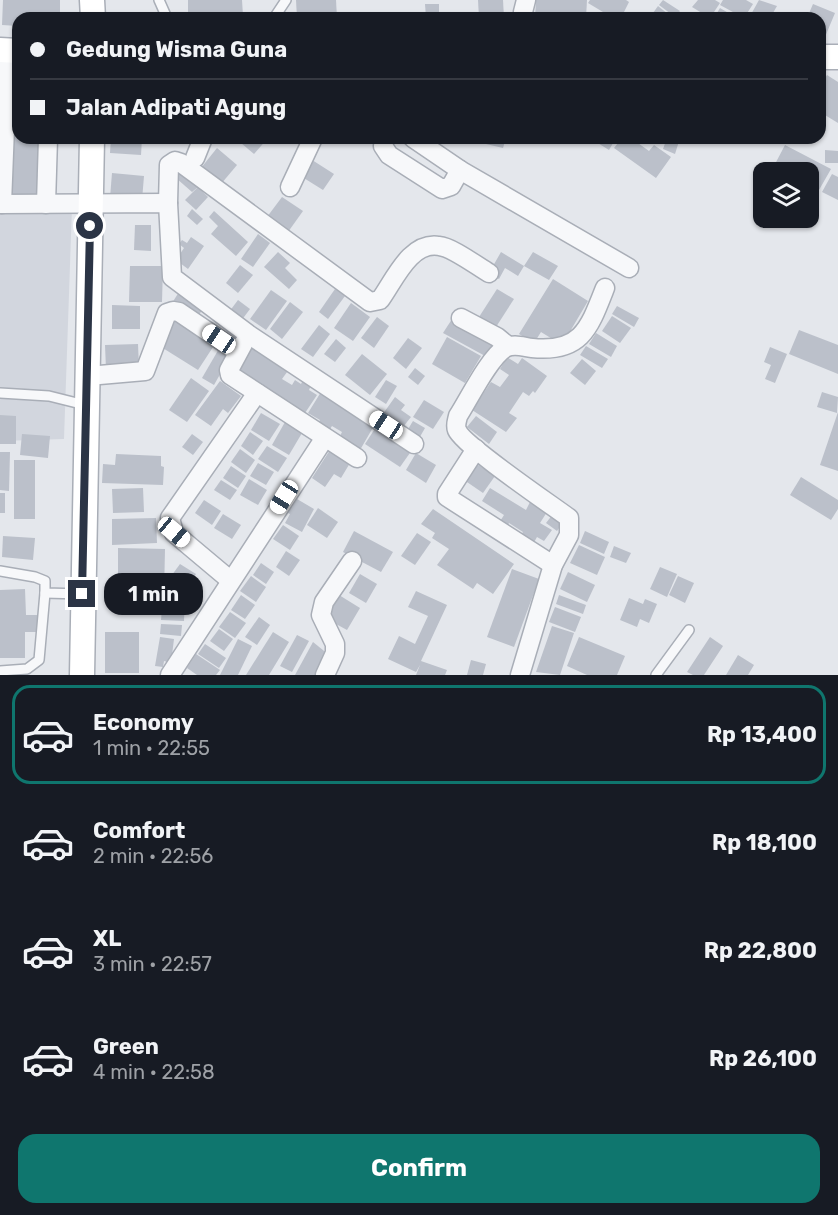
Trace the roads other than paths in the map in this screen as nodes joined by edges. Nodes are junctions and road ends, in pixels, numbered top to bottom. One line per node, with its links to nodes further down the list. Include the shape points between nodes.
1 (9, 51): 2 (street)
2 (8, 77): 13 (street)
3 (48, 144): 14 (street)
4 (92, 144): 15 (main road)
5 (200, 144): 9 (street)
6 (310, 144): 11 (street)
7 (384, 144): 10 (street, via 389,155 442,189 451,186)
8 (422, 144): 10 (street)
9 (195, 158)
10 (460, 170): 16 (street)
11 (290, 187)
12 (168, 203): 15 (street); 17 (street, via 170,165 175,161 370,302 380,300 411,256 424,247 441,246); 20 (street, via 172,277)
13 (1, 204): 14 (street)
14 (46, 204): 15 (street)
15 (91, 205): 23 (main road)
16 (629, 268)
17 (489, 273)
18 (605, 288): 21 (street, via 587,327 569,345 554,350)
19 (461, 318): 21 (street)
20 (248, 334): 22 (street); 28 (street)
21 (508, 346): 29 (street, via 499,352 458,416 458,432)
22 (238, 352): 23 (street, via 173,310 167,313 145,371); 25 (street, via 230,375)
23 (88, 376): 26 (main road)
24 (0, 393): 26 (lane, via 49,396)
25 (257, 393): 27 (street); 34 (street, via 170,518 174,532)
26 (87, 405): 36 (main road)
27 (324, 439): 30 (street); 34 (street)
28 (414, 444)
29 (476, 449): 32 (street, via 569,518 570,535); 32 (street, via 447,497)
30 (357, 458)
31 (351, 561): 41 (street, via 324,602 321,615 335,644)
32 (553, 566): 42 (street)
33 (0, 571): 35 (lane, via 45,581)
34 (230, 580): 40 (street)
35 (45, 593): 36 (lane); 38 (lane, via 39,660 27,669)
36 (82, 594): 39 (main road)
37 (689, 630): 43 (lane)
38 (0, 671)
39 (82, 675)
40 (170, 675)
41 (325, 675)
42 (520, 675)
43 (656, 675)

